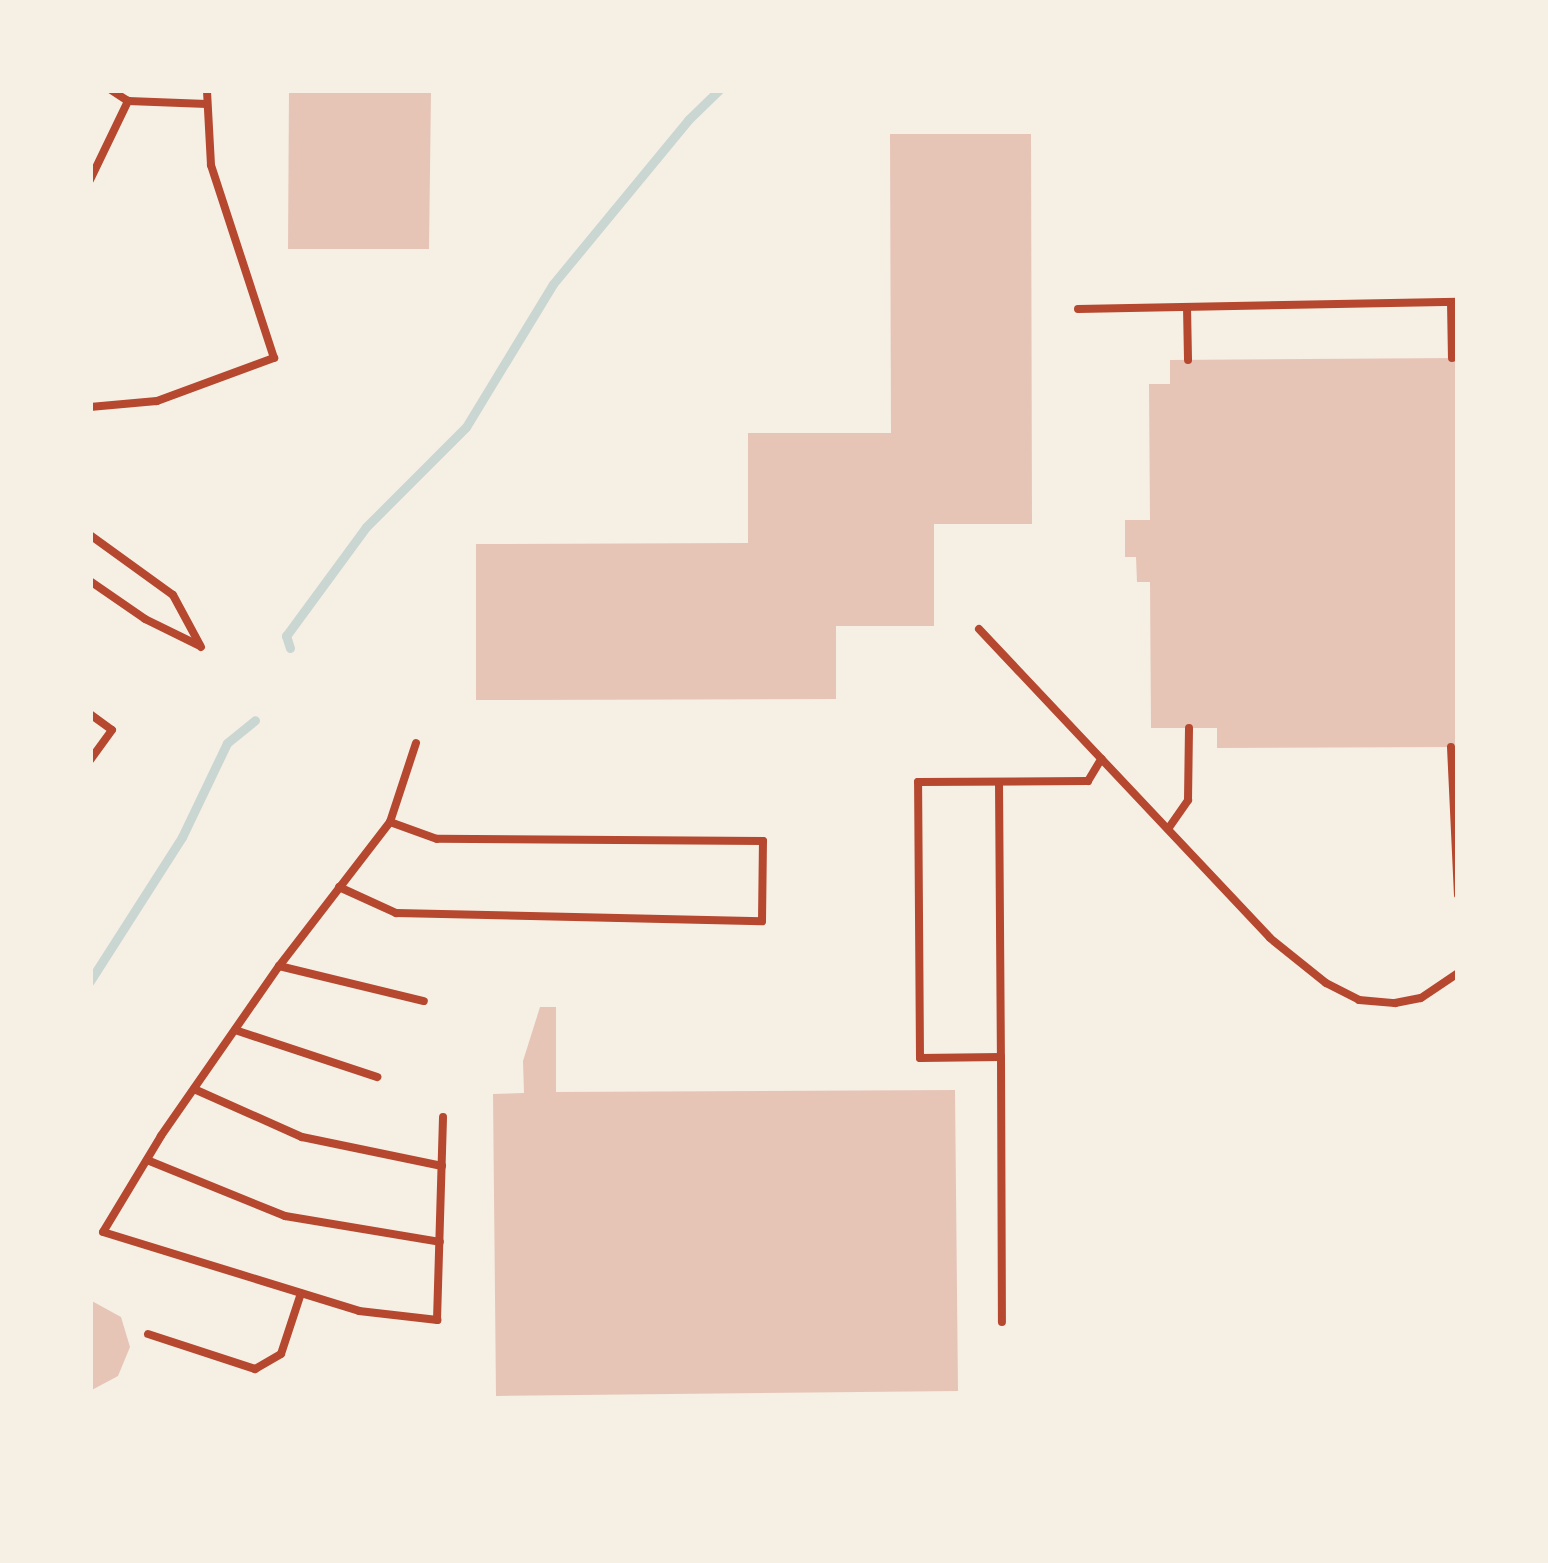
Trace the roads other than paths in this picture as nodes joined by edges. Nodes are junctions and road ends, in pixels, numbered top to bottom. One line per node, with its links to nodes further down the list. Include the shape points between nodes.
1 (111, 90): 3 (lane)
2 (207, 90): 4 (lane)
3 (128, 101): 4 (lane); 5 (lane)
4 (207, 104): 11 (lane, via 211,165 274,358 157,401)
5 (90, 180)
6 (1455, 302): 7 (lane); 9 (lane)
7 (1187, 307): 8 (lane); 10 (lane)
8 (1078, 309)
9 (1452, 358)
10 (1189, 360)
11 (90, 407)
12 (90, 535): 13 (lane, via 173,595 201,646)
13 (90, 580)
14 (979, 629): 19 (lane)
15 (90, 713): 20 (lane, via 112,730)
16 (1190, 728): 23 (lane, via 1188,800)
17 (416, 743): 22 (lane)
18 (1451, 747): 25 (lane)
19 (1101, 759): 21 (lane, via 1088,781); 23 (lane)
20 (90, 760)
21 (999, 782): 30 (lane); 30 (lane, via 918,782 920,1058)
22 (390, 822): 24 (lane); 24 (lane, via 437,839 763,841 762,921 396,913)
23 (1168, 829): 27 (lane, via 1270,938 1342,993 1395,1003 1421,998)
24 (340, 887): 26 (lane)
25 (1458, 895)
26 (279, 966): 28 (lane); 29 (lane)
27 (1458, 973)
28 (424, 1001)
29 (235, 1030): 31 (lane); 32 (lane)
30 (1000, 1057): 38 (lane)
31 (377, 1077)
32 (194, 1089): 34 (lane); 35 (lane, via 302,1138)
33 (443, 1117): 35 (lane)
34 (147, 1160): 36 (lane, via 284,1216); 37 (lane, via 103,1232)
35 (442, 1166): 36 (lane)
36 (440, 1242): 37 (lane, via 437,1320 359,1311)
37 (301, 1293): 39 (lane, via 281,1354 255,1369)
38 (1002, 1322)
39 (148, 1334)

